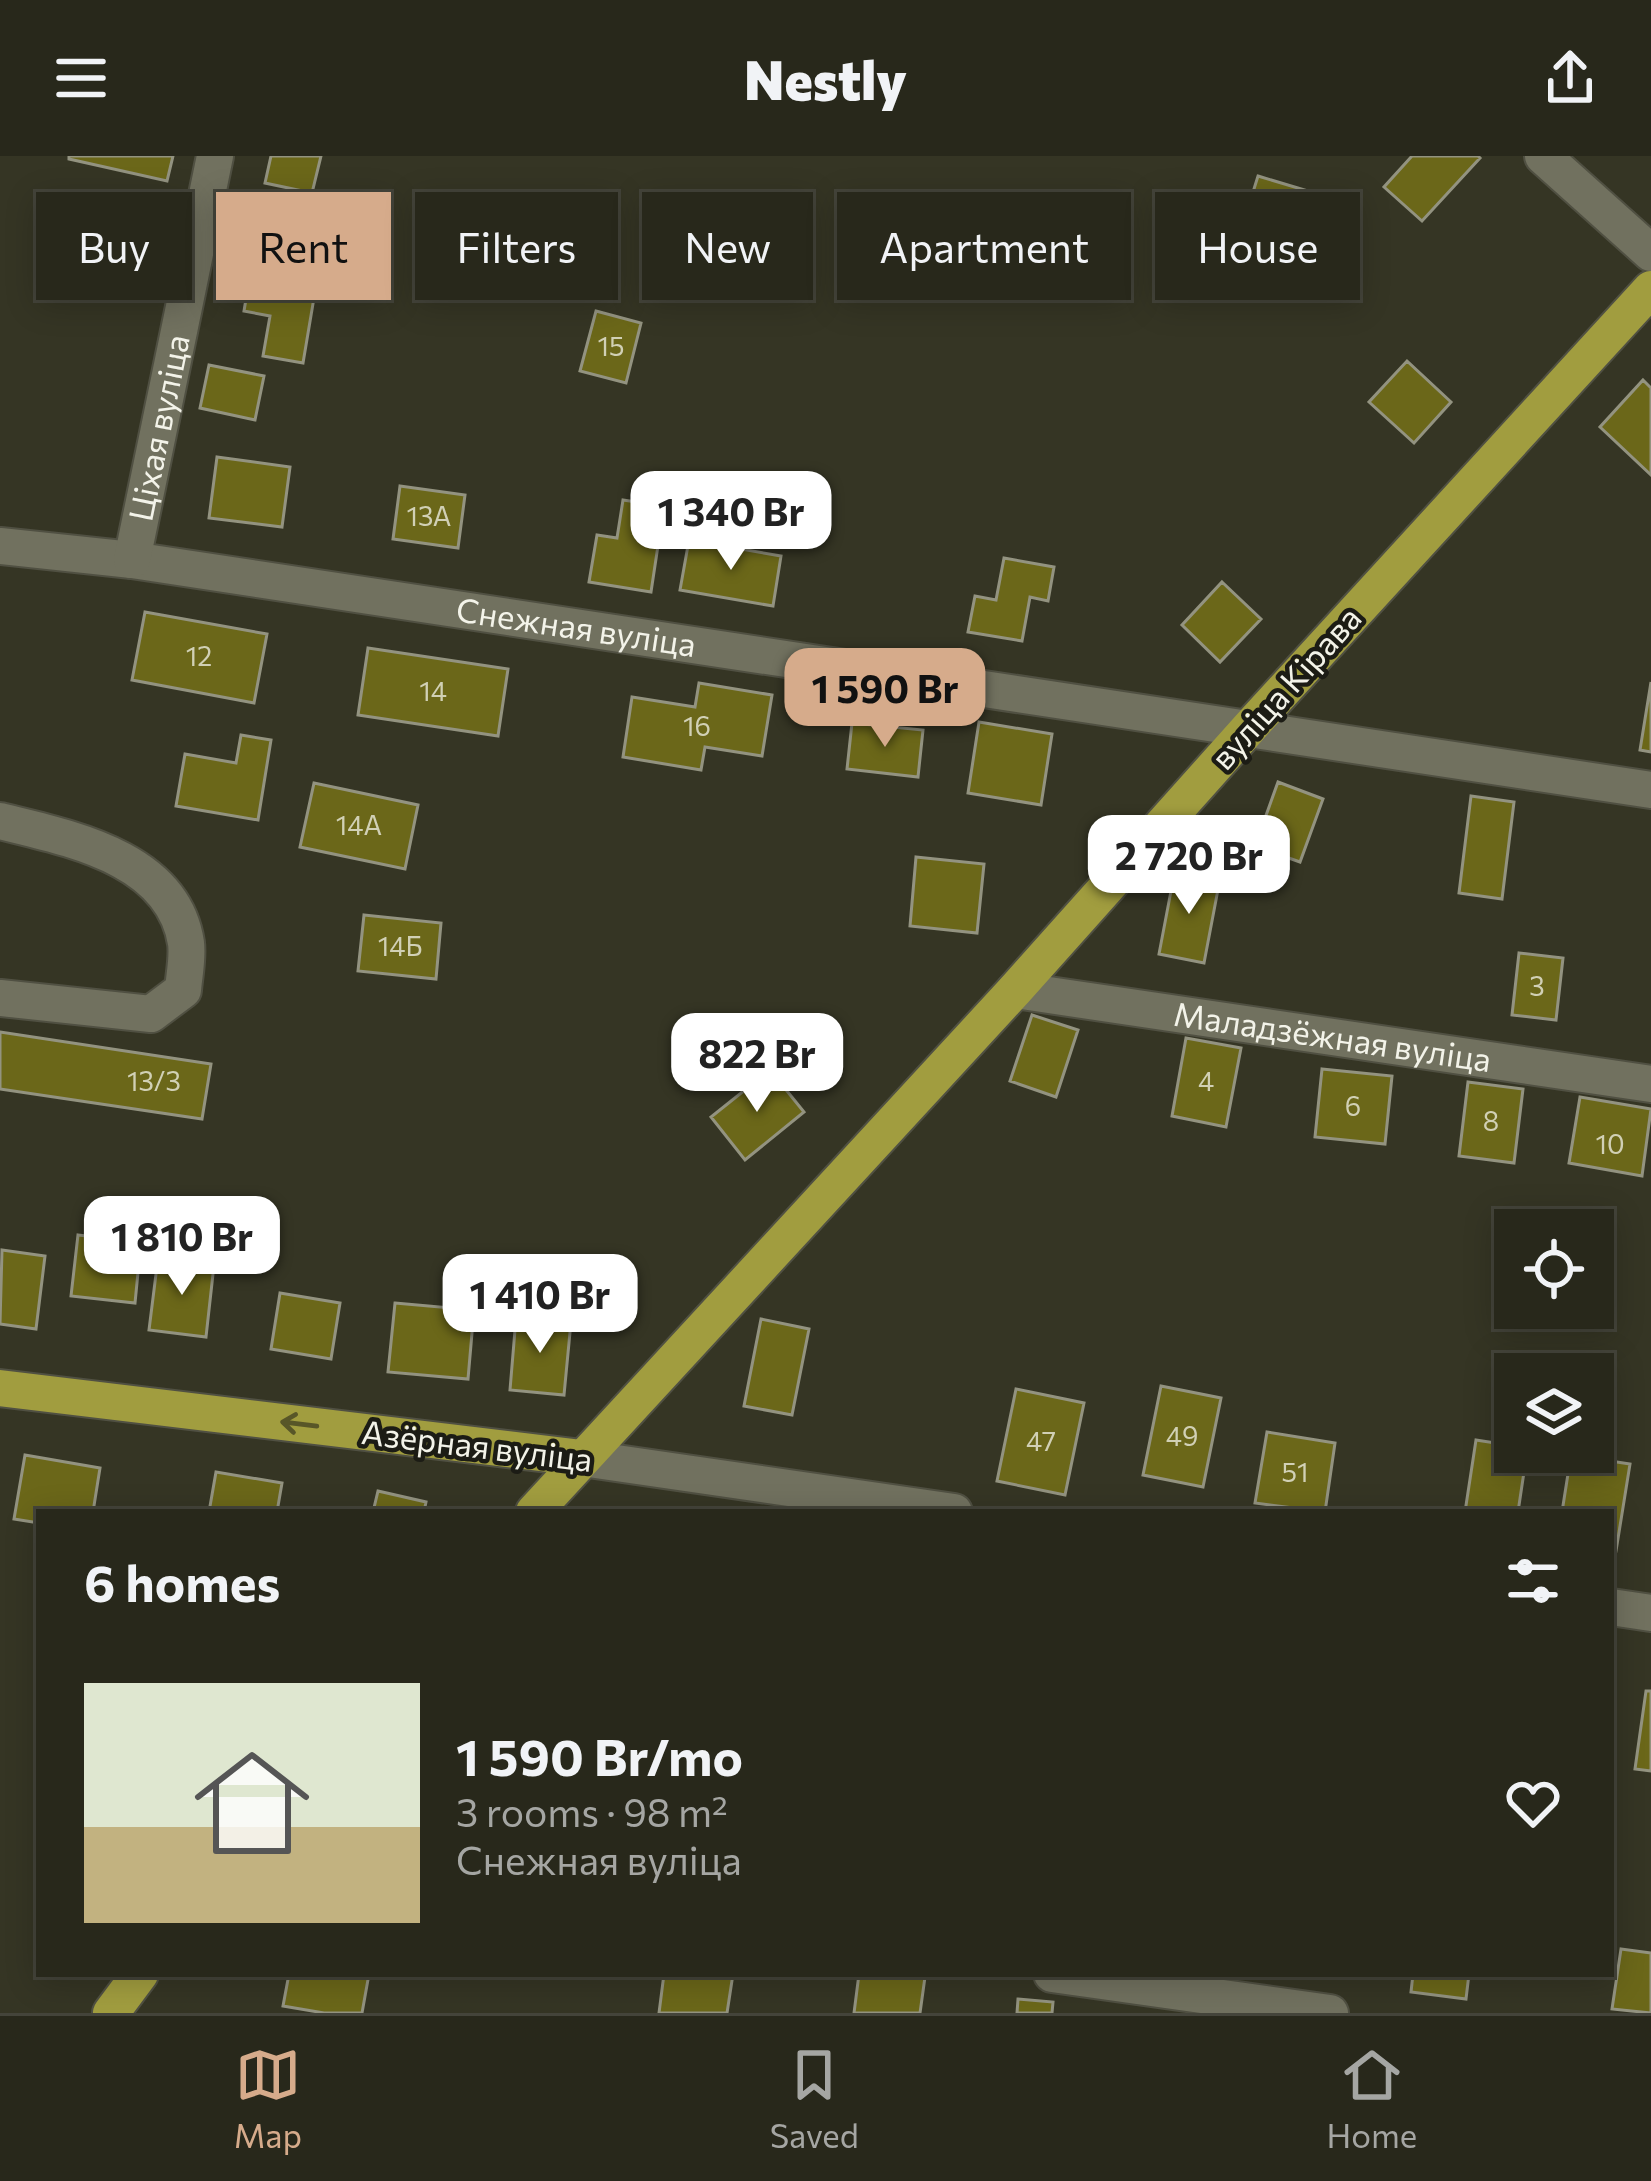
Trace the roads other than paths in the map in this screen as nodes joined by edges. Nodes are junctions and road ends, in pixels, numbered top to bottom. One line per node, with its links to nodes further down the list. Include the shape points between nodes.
1 (215, 156): 6 (street, Ціхая вуліца)
2 (1543, 156): 3 (street)
3 (1651, 253)
4 (1651, 289): 7 (main road, вуліца Кірава)
5 (0, 546): 6 (street, Снежная вуліца)
6 (132, 560): 7 (street, Снежная вуліца)
7 (1249, 728): 8 (street, Снежная вуліца); 10 (main road, вуліца Кірава)
8 (1651, 790)
9 (0, 821): 11 (street, via 96,846 135,867 169,902 186,942 183,990 152,1014)
10 (1016, 990): 12 (street, Маладзёжная вуліца); 14 (main road, вуліца Кірава)
11 (0, 998)
12 (1651, 1084)
13 (0, 1388): 14 (main road, Азёрная вуліца, one-way to 13)
14 (581, 1458): 15 (main road, вуліца Кірава); 16 (street, Азёрная вуліца)
15 (537, 1509)
16 (933, 1509)
17 (1614, 1607): 18 (street)
18 (1651, 1613)
19 (138, 1977): 21 (main road)
20 (1073, 1977): 22 (street)
21 (111, 2013)
22 (1330, 2013)

